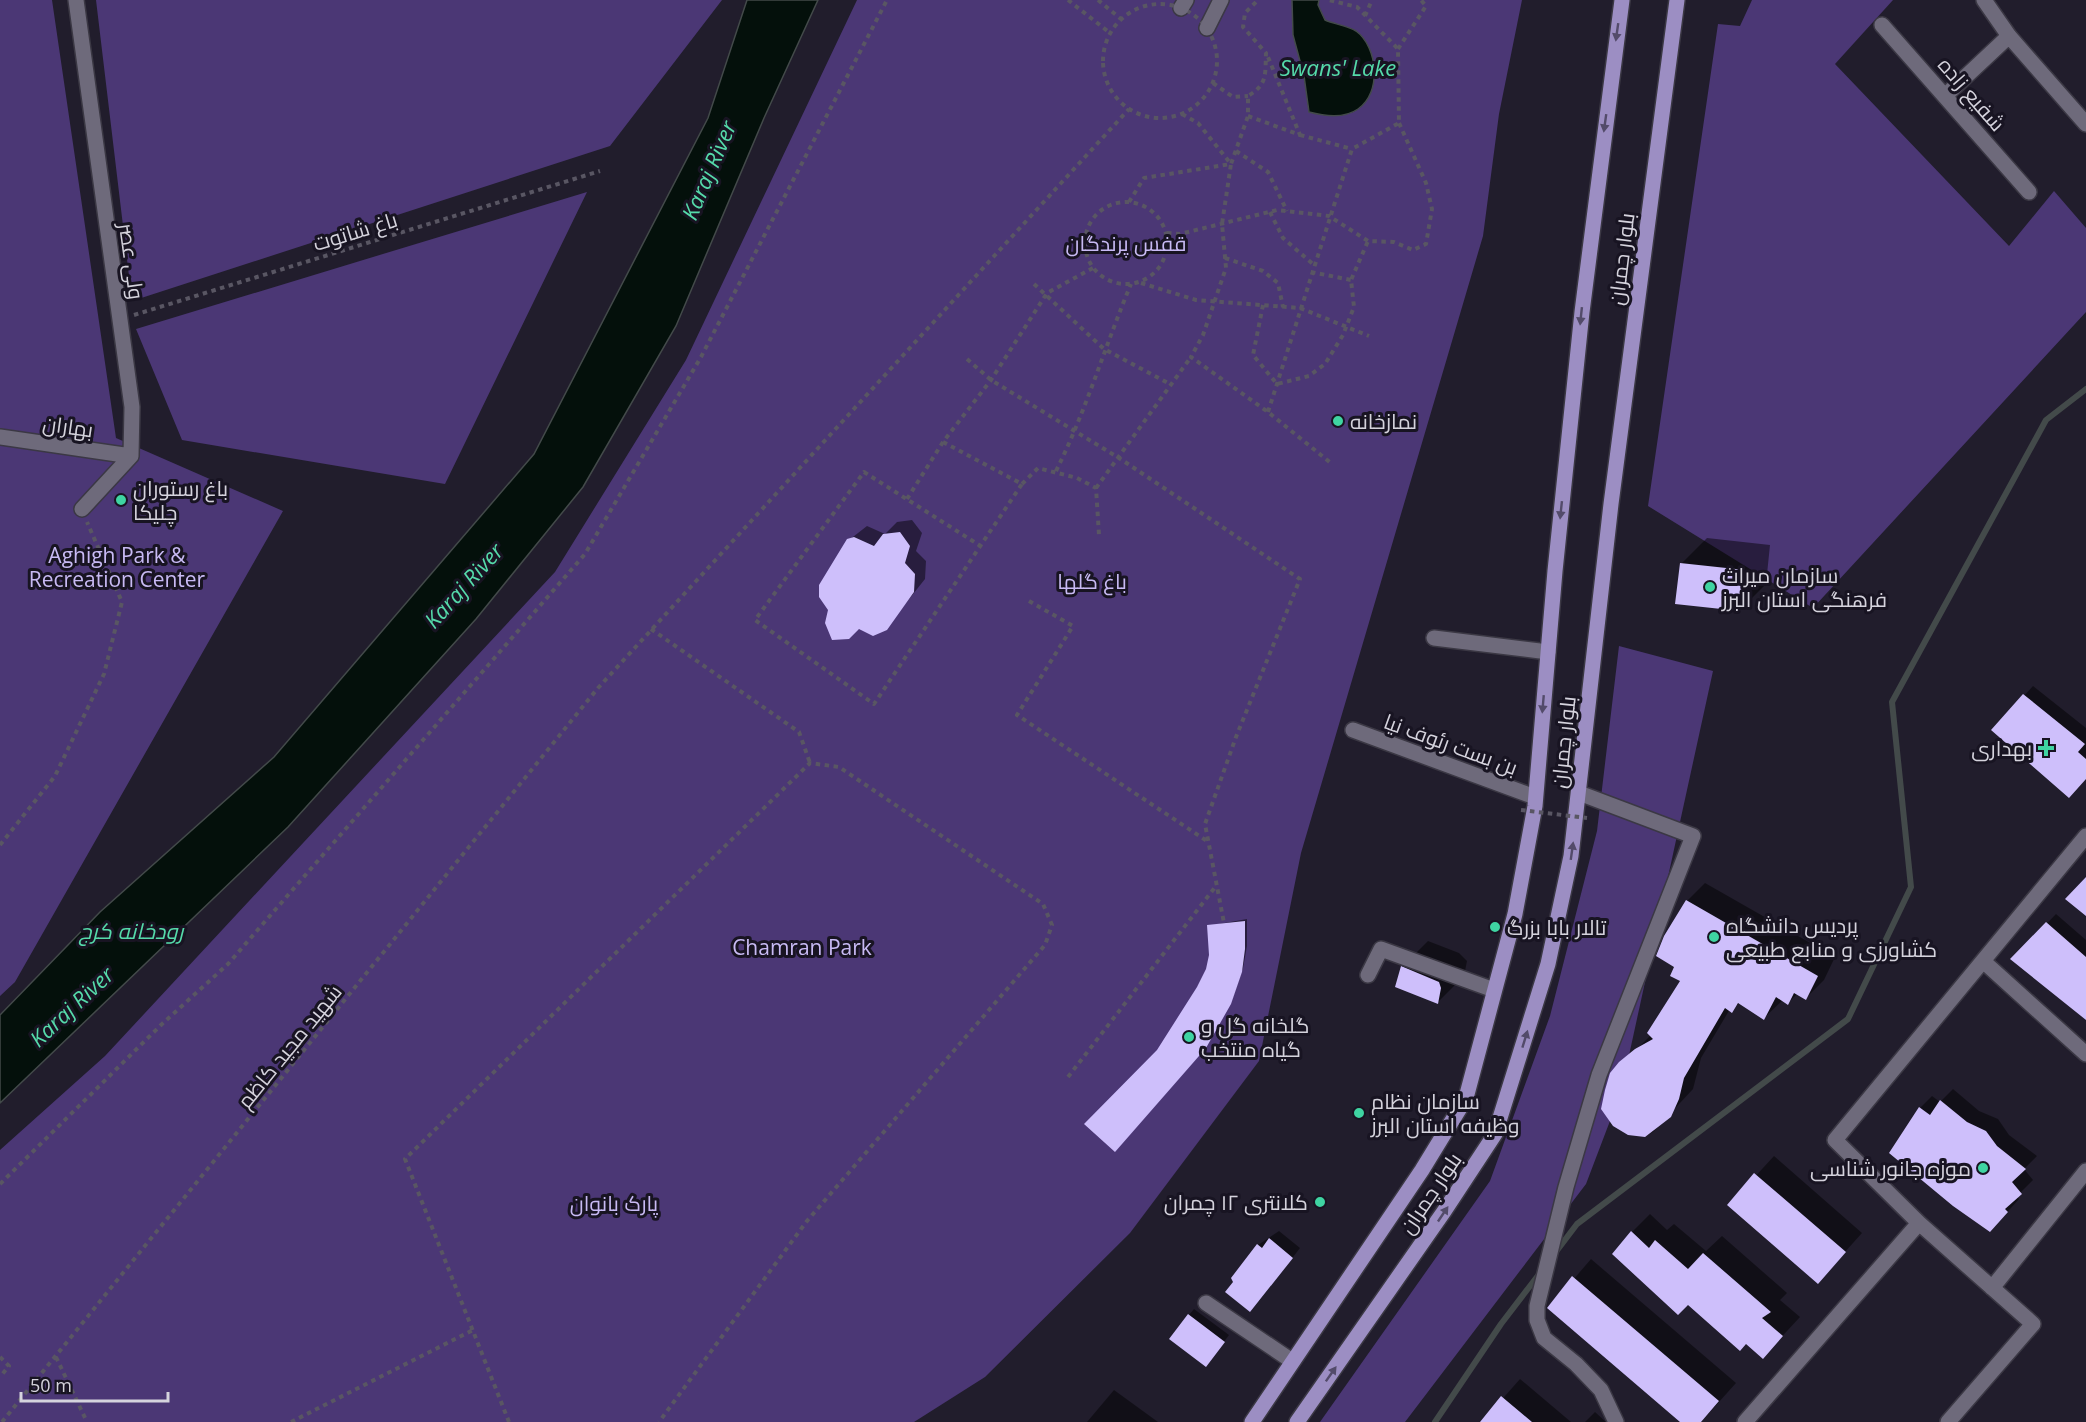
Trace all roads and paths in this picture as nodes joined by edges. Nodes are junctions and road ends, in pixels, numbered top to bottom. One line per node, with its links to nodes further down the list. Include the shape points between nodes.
1 (76, 0): 56 (street, ولی عصر)
2 (887, 0): 100 (path, via 701,357 585,554 228,964)
3 (1068, 0): 18 (path)
4 (1098, 0): 15 (path)
5 (1221, 0): 17 (street)
6 (1258, 0): 21 (path, via 1245,13 1244,27)
7 (1329, 0): 14 (path, via 1357,7)
8 (1372, 0): 14 (path)
9 (1421, 0): 20 (path, via 1426,6)
10 (1622, 0): 82 (main road, بلوار چمران, one-way to 82, via 1582,312)
11 (1677, 0): 85 (main road, بلوار چمران, via 1611,504)
12 (1984, 0): 19 (street)
13 (1184, 4): 15 (path, via 1150,5); 17 (path)
14 (1365, 16): 20 (path)
15 (1121, 19): 18 (path)
16 (1882, 25): 23 (street, شفیع زاده)
17 (1207, 28): 22 (path, via 1217,55)
18 (1110, 33): 25 (path, via 1104,49 1107,83)
19 (2009, 36): 23 (street); 28 (street)
20 (1398, 49): 29 (path)
21 (1266, 53): 24 (path, via 1261,88); 30 (path)
22 (1214, 83): 24 (path, via 1233,98); 26 (path, via 1206,96)
23 (1946, 95): 35 (street, شفیع زاده)
24 (1248, 96): 27 (path)
25 (1129, 109): 26 (path, via 1164,118); 80 (path, شهید مجید کاظم)
26 (1182, 114): 33 (path, via 1198,123)
27 (1248, 116): 30 (path); 32 (path)
28 (2084, 117)
29 (1399, 123): 31 (path); 42 (path, via 1430,200 1426,244 1413,250 1394,242)
30 (1300, 135): 31 (path)
31 (1352, 149): 39 (path)
32 (1236, 151): 33 (path); 37 (path, via 1268,172)
33 (1231, 164): 36 (path, via 1144,178); 40 (path)
34 (600, 171): 56 (path, باغ شاتوت)
35 (2029, 192)
36 (1129, 202): 41 (path, via 1153,212); 45 (path, via 1104,208 1088,227 1085,241)
37 (1287, 211): 38 (path); 39 (path)
38 (1270, 212): 40 (path); 44 (path, via 1283,238)
39 (1329, 216): 42 (path); 44 (path)
40 (1222, 224): 41 (path, via 1180,234); 43 (path)
41 (1167, 233): 48 (path, via 1164,261 1156,272)
42 (1368, 241): 47 (path)
43 (1225, 258): 52 (path, via 1226,268); 54 (path, via 1263,271 1278,283)
44 (1314, 265): 46 (path)
45 (1093, 268): 50 (path, via 1103,278); 51 (path)
46 (1311, 272): 47 (path); 55 (path)
47 (1351, 280): 57 (path, via 1354,307)
48 (1138, 282): 50 (path); 52 (path)
49 (1034, 284): 51 (path)
50 (1131, 284): 59 (path)
51 (1047, 293): 59 (path); 62 (path)
52 (1215, 302): 53 (path); 60 (path)
53 (1263, 305): 54 (path); 64 (path, via 1253,355)
54 (1283, 307): 55 (path)
55 (1300, 308): 57 (path); 64 (path)
56 (119, 320): 69 (street, ولی عصر, via 132,407)
57 (1346, 328): 58 (path); 64 (path, via 1325,364 1309,376)
58 (1368, 336)
59 (1104, 348): 63 (path); 66 (path)
60 (1191, 357): 63 (path); 65 (path)
61 (967, 359): 62 (path)
62 (991, 380): 66 (path); 68 (path)
63 (1170, 384): 70 (path)
64 (1277, 384): 65 (path)
65 (1268, 412): 71 (path)
66 (1075, 432): 70 (path); 72 (path)
67 (0, 437): 69 (street, بهاران)
68 (943, 442): 73 (path); 75 (path)
69 (130, 456): 76 (street)
70 (1119, 459): 74 (path); 90 (path, via 1300,579 1205,824)
71 (1332, 464)
72 (1056, 471): 73 (path, via 1038,468); 74 (path)
73 (1022, 484): 78 (path)
74 (1096, 488): 77 (path)
75 (907, 499): 78 (path); 78 (path, via 864,472 755,620 874,704)
76 (82, 509): 91 (path, via 122,602 104,674 55,776)
77 (1099, 535)
78 (979, 545)
79 (1029, 601): 90 (path, via 1073,626 1017,716)
80 (651, 629): 84 (path, via 799,732); 105 (path, شهید مجید کاظم, via 598,688)
81 (1434, 638): 82 (street)
82 (1548, 652): 86 (main road, بلوار چمران, one-way to 86)
83 (1353, 730): 86 (street, بن بست رئوف نیا)
84 (810, 763): 104 (path, via 405,1159); 113 (path, via 839,767 1043,904 1052,925 1045,945 807,1221)
85 (1579, 793): 115 (main road, بلوار چمران, one-way to 85, via 1495,1134 1548,964 1571,856); 116 (street, via 1693,836 1599,1075 1537,1305 1537,1320 1544,1338 1601,1390)
86 (1535, 797): 96 (main road, بلوار چمران, via 1515,914)
87 (1521, 810): 88 (path, bridge)
88 (1587, 818)
89 (2086, 836): 94 (street)
90 (1208, 841): 92 (path)
91 (0, 845)
92 (1216, 886): 93 (path); 98 (path)
93 (1224, 923)
94 (1983, 961): 97 (street); 101 (street, via 1835,1140)
95 (1368, 975): 96 (street, via 1382,949)
96 (1494, 990): 107 (main road, بلوار چمران, via 1466,1098 1422,1170)
97 (2086, 1054)
98 (1068, 1077)
99 (2086, 1171): 102 (street)
100 (0, 1184)
101 (1919, 1222): 102 (street); 117 (street)
102 (1992, 1288): 118 (street, via 2033,1324)
103 (1206, 1303): 107 (street)
104 (473, 1330): 111 (path); 112 (path)
105 (56, 1357): 109 (path, شهید مجید کاظم); 110 (path)
106 (0, 1358): 108 (path, via 9,1366)
107 (1292, 1361): 114 (main road, بلوار چمران)
108 (0, 1377)
109 (2, 1422)
110 (87, 1422)
111 (291, 1422)
112 (509, 1422)
113 (659, 1422)
114 (1252, 1422)
115 (1297, 1422)
116 (1616, 1422)
117 (1745, 1422)
118 (1948, 1422)

